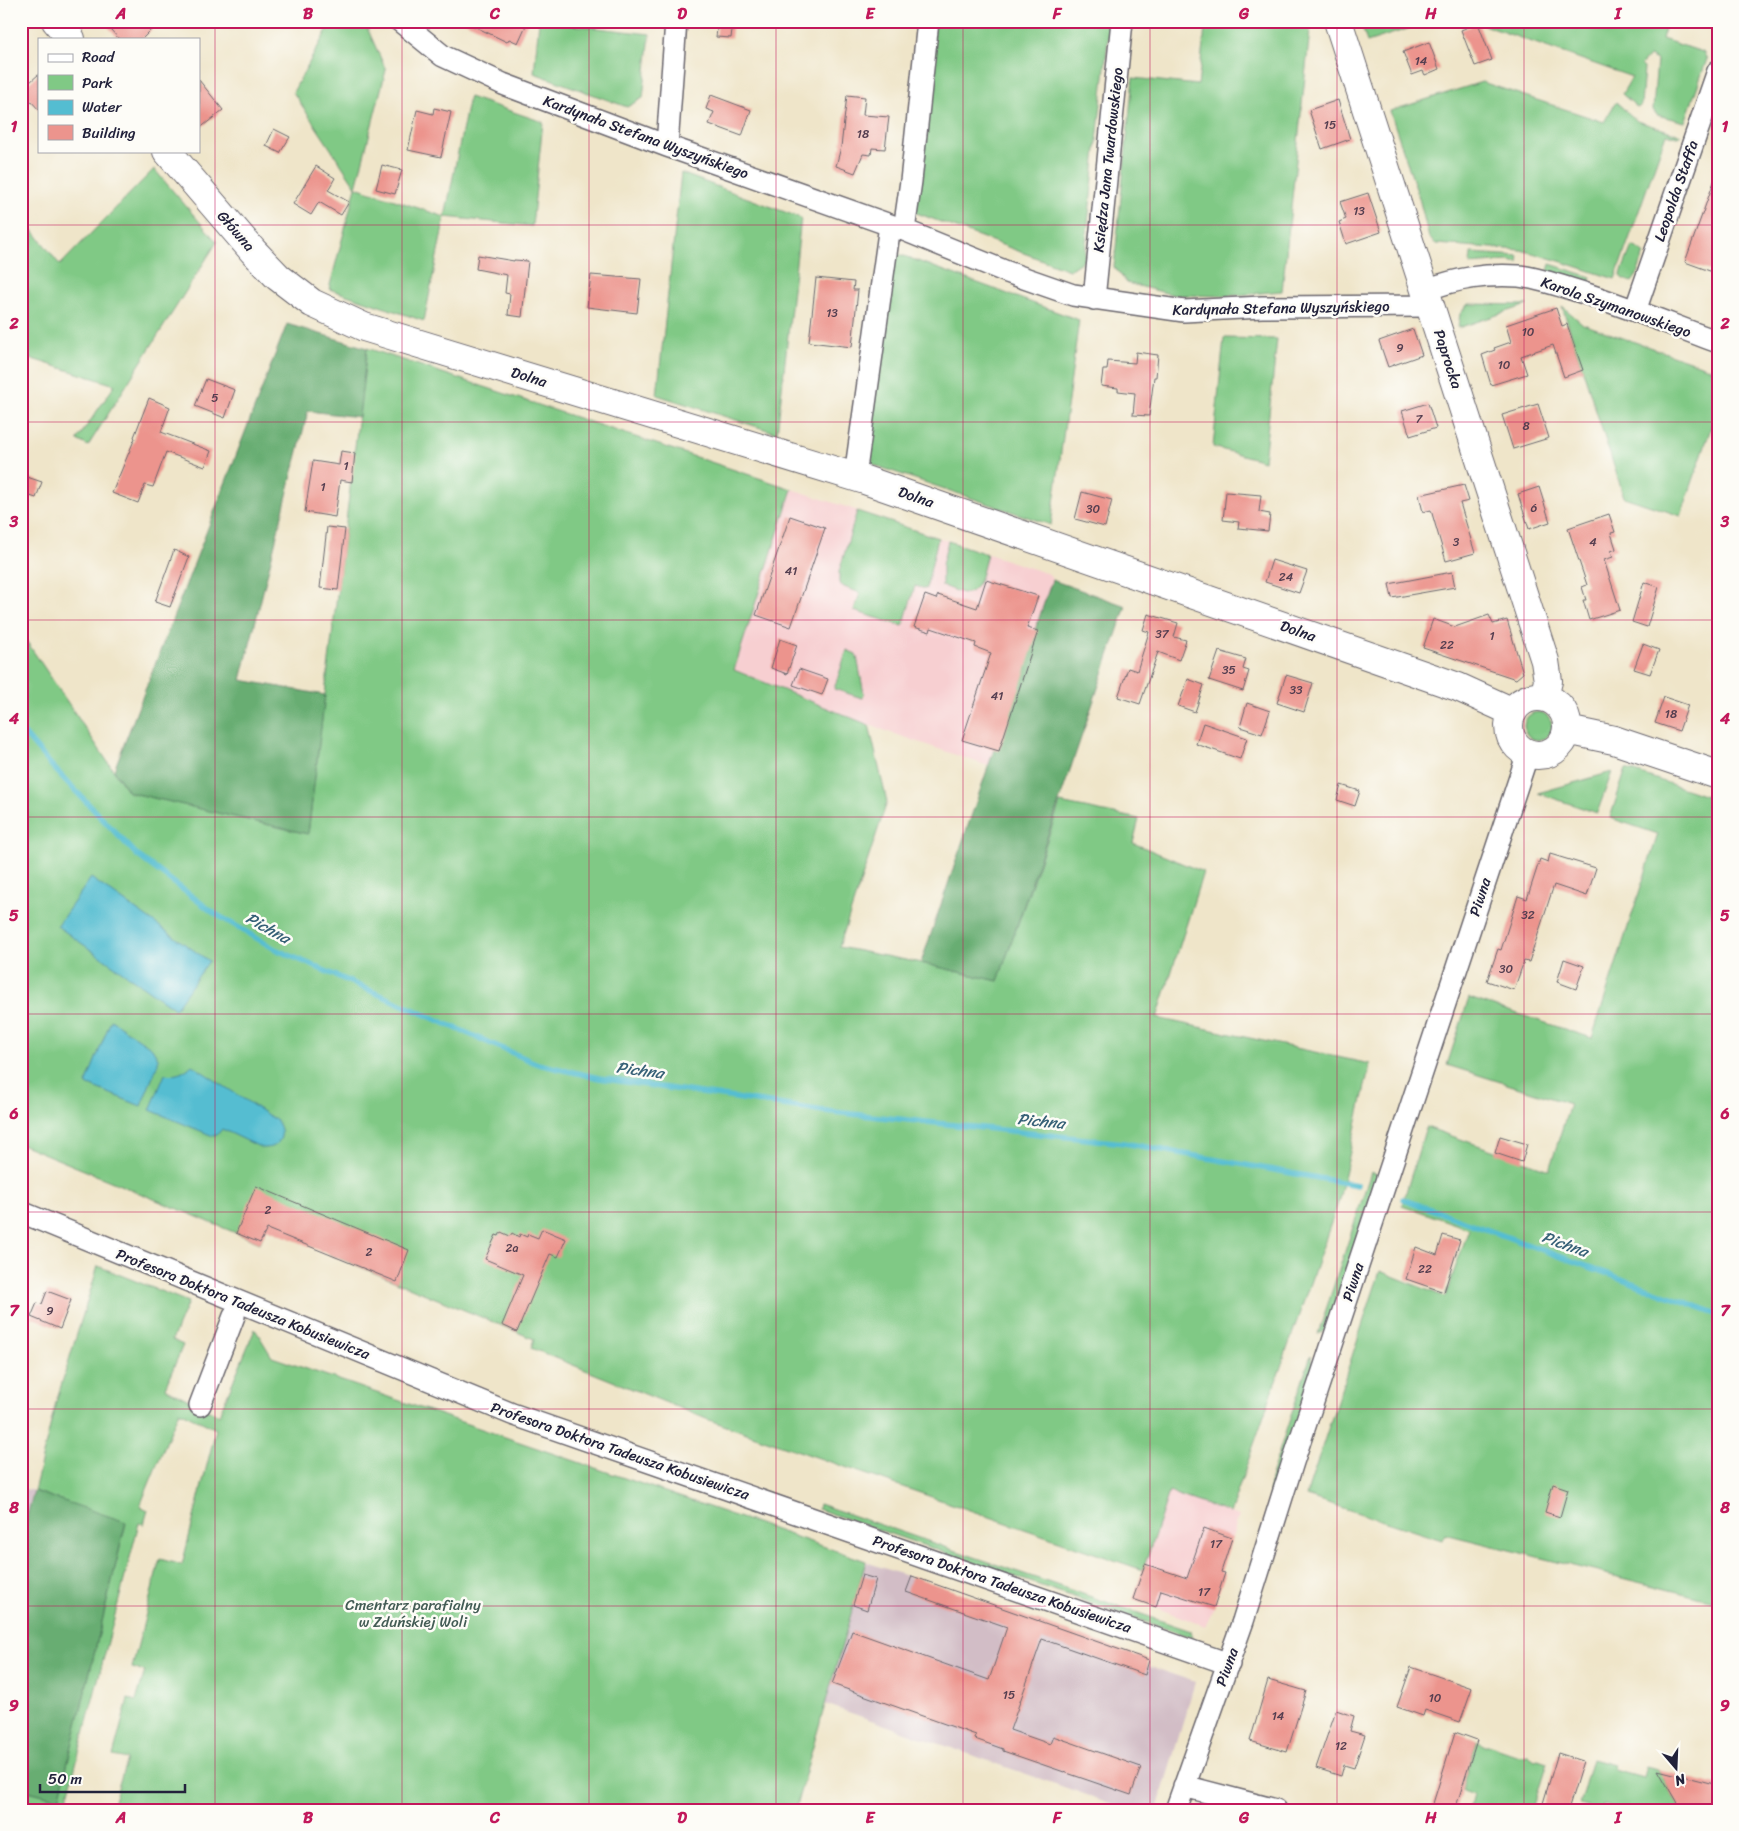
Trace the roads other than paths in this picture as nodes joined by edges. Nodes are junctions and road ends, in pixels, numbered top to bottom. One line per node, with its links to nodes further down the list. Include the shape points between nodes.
1 (56, 21): 7 (street)
2 (400, 21): 10 (street, Kardynała Stefana Wyszyńskiego, via 443,56 502,84)
3 (676, 21): 10 (street)
4 (928, 21): 12 (street, via 910,181)
5 (1122, 21): 14 (street, Księdza Jana Twardowskiego)
6 (1338, 21): 13 (street, Paprocka)
7 (70, 38)
8 (1718, 71): 9 (street, Leopolda Staffa)
9 (1712, 105): 16 (street, Leopolda Staffa)
10 (667, 146): 12 (street, Kardynała Stefana Wyszyńskiego)
11 (168, 152): 15 (street, Główna, via 253,251 278,277)
12 (897, 228): 14 (street, Kardynała Stefana Wyszyńskiego, via 1007,272); 18 (street)
13 (1428, 298): 14 (street, Kardynała Stefana Wyszyńskiego, via 1184,311); 16 (street, Karola Szymanowskiego, via 1450,280 1520,276 1589,294); 19 (street, Paprocka, via 1545,661 1548,681)
14 (1094, 299)
15 (312, 303): 18 (street, Dolna, via 364,327)
16 (1635, 311): 17 (street, Karola Szymanowskiego)
17 (1718, 342)
18 (855, 476): 20 (street, Dolna, via 1458,687)
19 (1544, 698): 20 (street, via 1526,700); 21 (street, via 1562,709 1566,715)
20 (1513, 712): 22 (street, via 1510,721 1513,740)
21 (1567, 730): 22 (street, via 1565,738 1554,751 1545,755); 23 (street, via 1614,740)
22 (1528, 753): 27 (street, Piwna)
23 (1718, 775)
24 (21, 1212): 27 (street, Profesora Doktora Tadeusza Kobusiewicza, via 512,1414)
25 (234, 1316): 26 (street)
26 (200, 1405)
27 (1229, 1664): 28 (street, Piwna)
28 (1184, 1786): 29 (street, Piwna); 30 (street)
29 (1176, 1810)
30 (1276, 1810)

